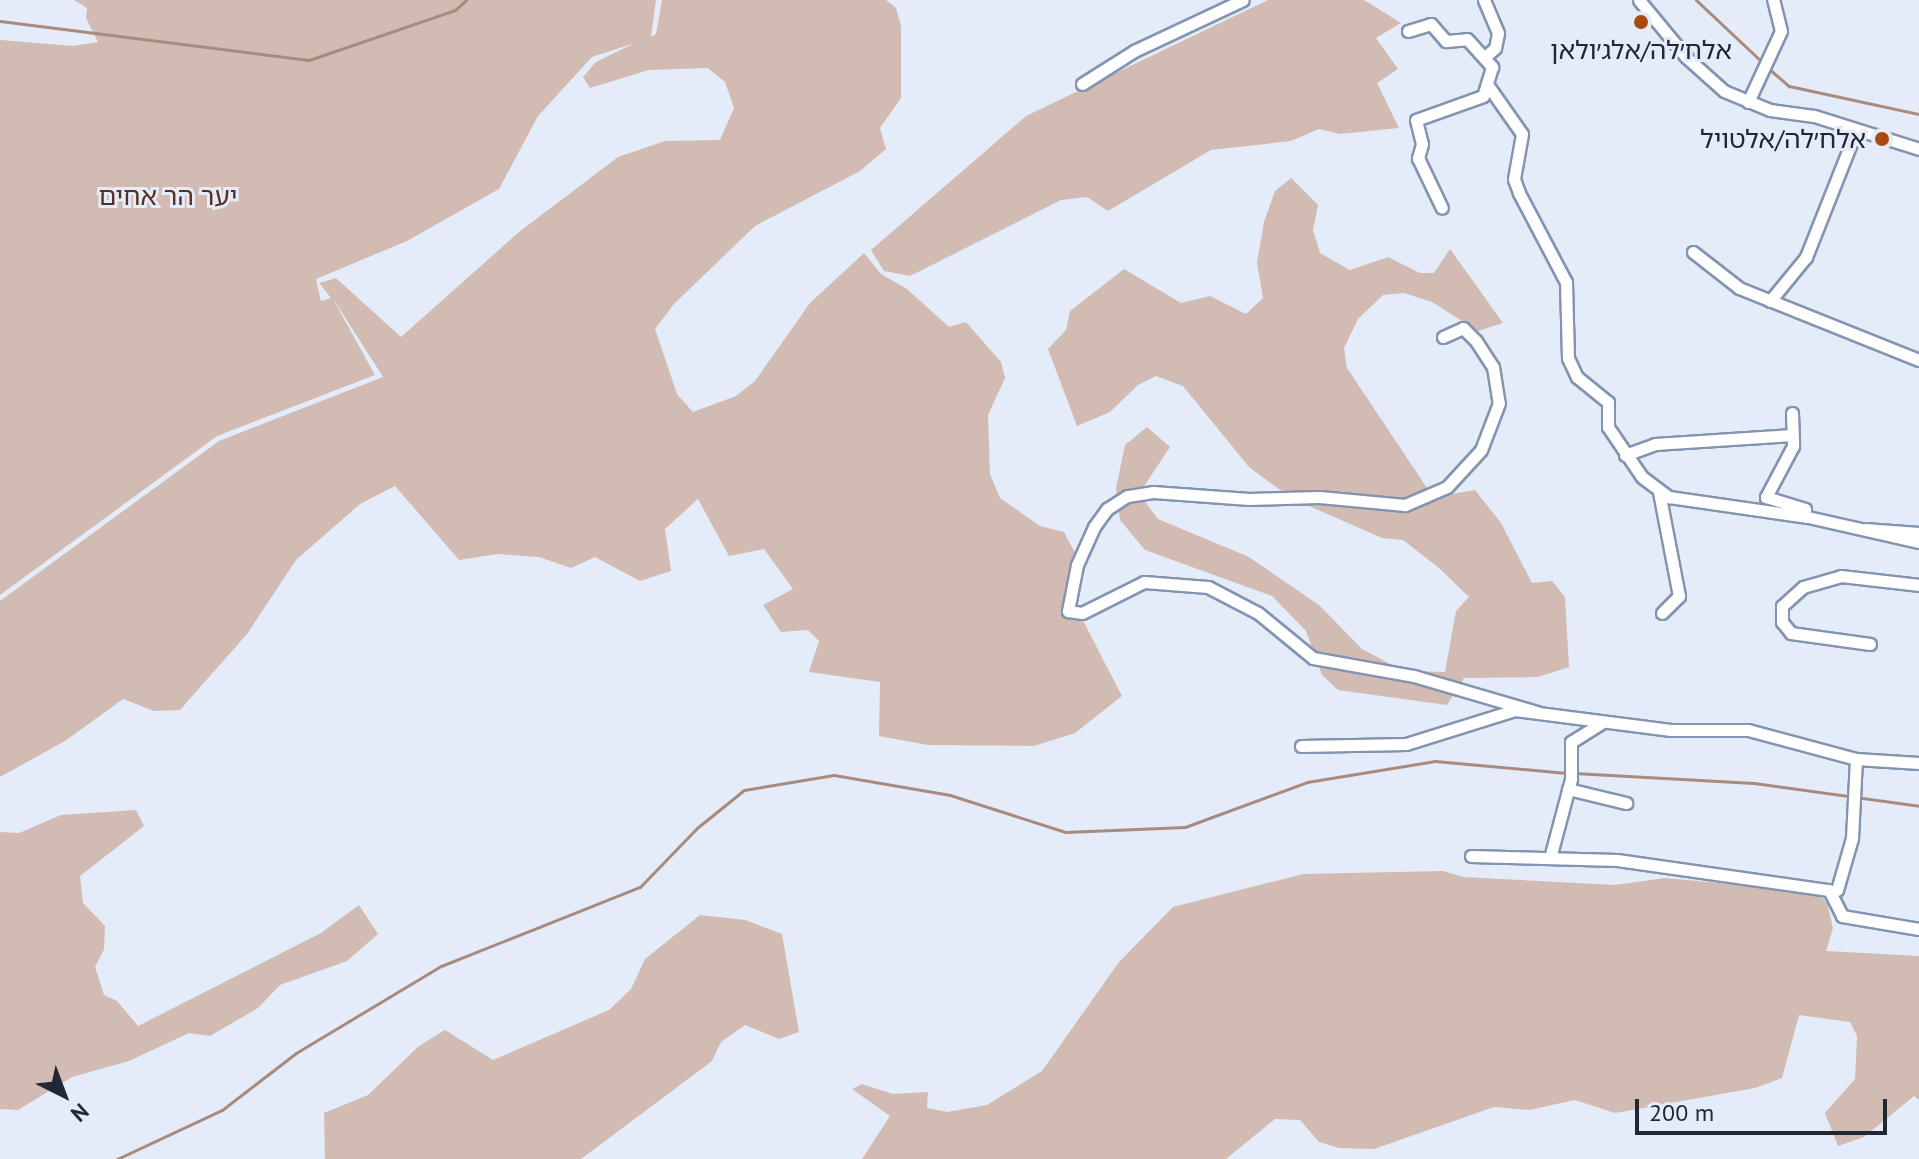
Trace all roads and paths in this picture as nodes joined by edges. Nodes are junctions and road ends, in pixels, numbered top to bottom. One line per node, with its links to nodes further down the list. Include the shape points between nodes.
1 (1243, 0): 7 (street, via 1134,51)
2 (1484, 0): 6 (street, via 1498,33 1495,48)
3 (1639, 0): 9 (street, via 1686,57 1724,91)
4 (1773, 0): 9 (street, via 1781,31)
5 (1408, 31): 6 (street, via 1431,24 1446,41 1467,39)
6 (1486, 56): 8 (street, via 1492,67)
7 (1082, 84)
8 (1489, 87): 12 (street, via 1476,99 1416,120 1422,144 1418,158); 19 (street, via 1522,134 1514,179 1566,282 1568,358 1577,377 1608,402 1608,427)
9 (1748, 102): 10 (street)
10 (1856, 131): 11 (street); 14 (street, via 1806,257)
11 (1919, 149)
12 (1442, 208)
13 (1693, 252): 14 (street, via 1739,288)
14 (1770, 301): 16 (street)
15 (1443, 337): 28 (street, via 1463,328 1476,341 1493,367 1499,403 1481,450 1447,487 1405,505 1319,497 1249,499 1153,492 1127,496 1107,509 1094,527 1077,565 1068,611 1082,613 1144,582 1208,587 1258,613 1313,658 1414,676)
16 (1919, 360)
17 (1792, 413): 18 (street)
18 (1793, 435): 19 (street, via 1655,444); 21 (street, via 1789,457 1766,497)
19 (1625, 455): 20 (street)
20 (1659, 492): 21 (street, via 1720,507); 26 (street, via 1679,596)
21 (1831, 521): 22 (street)
22 (1865, 529): 23 (street); 24 (street)
23 (1919, 533)
24 (1919, 542)
25 (1919, 585): 27 (street, via 1841,576 1803,587 1782,606 1782,622 1791,633)
26 (1662, 613)
27 (1870, 644)
28 (1537, 712): 29 (street); 30 (street, via 1515,710 1406,744)
29 (1603, 723): 31 (street, via 1748,730); 33 (street, via 1571,742)
30 (1301, 746)
31 (1856, 759): 32 (street); 37 (street, via 1852,838)
32 (1919, 763)
33 (1568, 789): 34 (street); 36 (street)
34 (1626, 803)
35 (1471, 856): 36 (street)
36 (1550, 858): 38 (street, via 1617,860 1829,890 1842,916)
37 (1837, 890)
38 (1919, 929)

